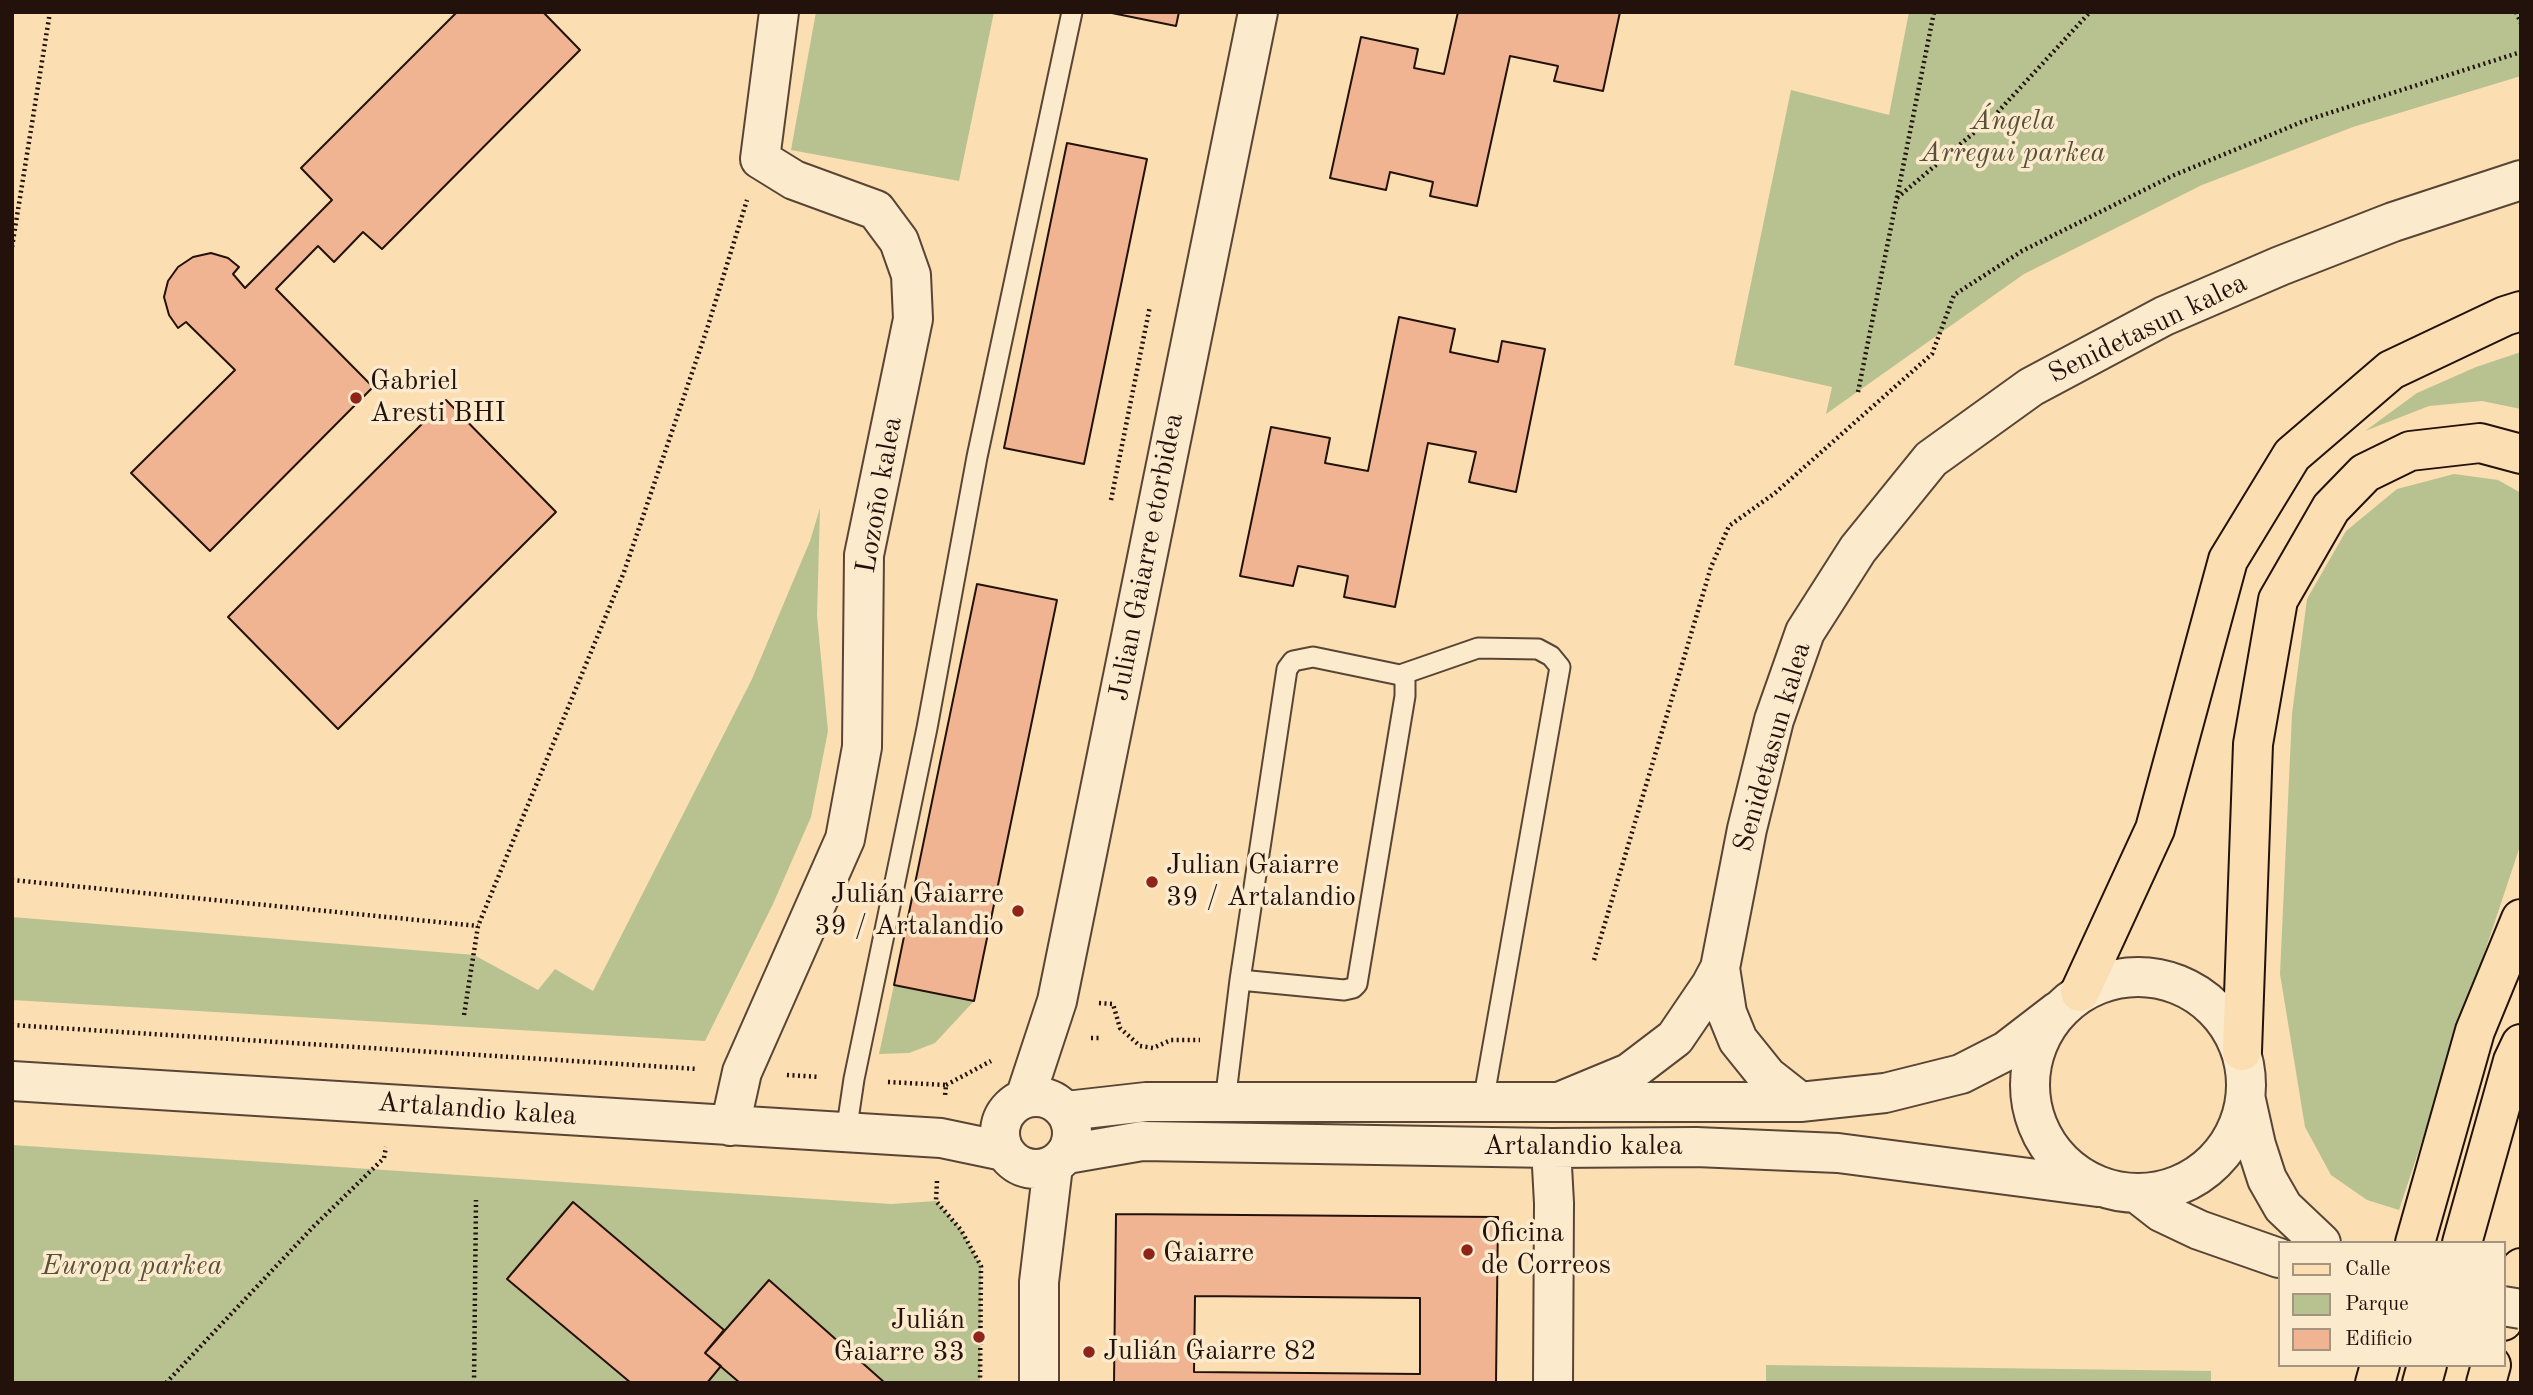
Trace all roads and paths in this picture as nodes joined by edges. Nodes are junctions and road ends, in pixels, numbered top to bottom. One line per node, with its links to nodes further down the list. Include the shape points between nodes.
1 (50, 12): 12 (path)
2 (779, 12): 9 (street)
3 (1072, 12): 36 (lane, via 977,457)
4 (1258, 12): 28 (street, Julian Gaiarre etorbidea, via 1057,1001)
5 (1934, 12): 11 (path)
6 (2090, 12): 11 (path, via 1996,114)
7 (2516, 12): 8 (path)
8 (2521, 23)
9 (760, 159): 19 (path, via 624,572); 35 (street, Lozoño kalea, via 794,180 876,210 899,242 911,275 913,319 864,555 862,747 845,839 742,1072)
10 (2521, 180): 20 (street, Senidetasun kalea, via 2393,222 2164,316 2031,387 1931,459 1858,549 1805,632 1774,720)
11 (1896, 199): 14 (path)
12 (12, 247)
13 (2521, 311): 22 (main road, via 2391,370 2292,455 2228,560 2155,829)
14 (1858, 392)
15 (2521, 454): 25 (main road, via 2480,443 2410,451 2365,473 2331,508 2278,600 2253,744)
16 (1400, 675): 21 (lane, via 1313,657 1293,661 1287,669); 21 (lane, via 1405,696 1357,984 1343,990); 30 (lane, via 1478,648 1538,649 1560,667)
17 (12, 880): 19 (path)
18 (2521, 919): 45 (main road, via 2475,1031)
19 (478, 926): 23 (path)
20 (1716, 977): 31 (street, Senidetasun kalea, via 1675,1038 1629,1073); 32 (street, via 1738,1040 1767,1076)
21 (1240, 980): 29 (lane)
22 (2069, 1002): 25 (street, via 2111,980 2144,976 2176,983 2205,998 2228,1023); 32 (street, Artalandio kalea, via 2006,1051 1961,1073 1885,1093); 41 (street, via 2039,1040 2029,1074 2031,1110 2045,1142 2068,1169)
23 (464, 1015)
24 (2521, 1044): 46 (main road)
25 (2242, 1051): 27 (street)
26 (12, 1082): 33 (street, Artalandio kalea)
27 (2246, 1100): 42 (street, via 2238,1129 2221,1156 2197,1176 2169,1189); 44 (street, via 2267,1179 2283,1207)
28 (1017, 1102): 34 (street, via 1048,1098); 37 (street, Artalandio kalea); 39 (street, via 999,1128)
29 (1225, 1102): 30 (street, Artalandio kalea); 34 (street, Artalandio kalea, via 1146,1102)
30 (1483, 1102): 31 (street, Artalandio kalea)
31 (1559, 1102): 32 (street, Artalandio kalea)
32 (1800, 1102)
33 (390, 1105): 35 (street, Artalandio kalea); 50 (path, via 384,1158)
34 (1066, 1111): 40 (street, via 1073,1132)
35 (730, 1126): 36 (street, Artalandio kalea)
36 (846, 1133): 37 (street, Artalandio kalea)
37 (941, 1138): 39 (street, Artalandio kalea)
38 (1551, 1148): 40 (street, Artalandio kalea, via 1142,1141); 41 (street, Artalandio kalea, via 1696,1147 1839,1153); 53 (street)
39 (1003, 1151): 40 (street, via 1016,1165 1034,1170)
40 (1060, 1160): 52 (street, via 1039,1282)
41 (2098, 1187): 42 (street)
42 (2138, 1194): 47 (street, via 2161,1212 2199,1230)
43 (476, 1200): 51 (path)
44 (2319, 1241)
45 (2416, 1241)
46 (2463, 1241)
47 (2278, 1258)
48 (2521, 1268): 49 (main road)
49 (2505, 1315)
50 (166, 1383)
51 (474, 1383)
52 (1039, 1383)
53 (1553, 1383)

